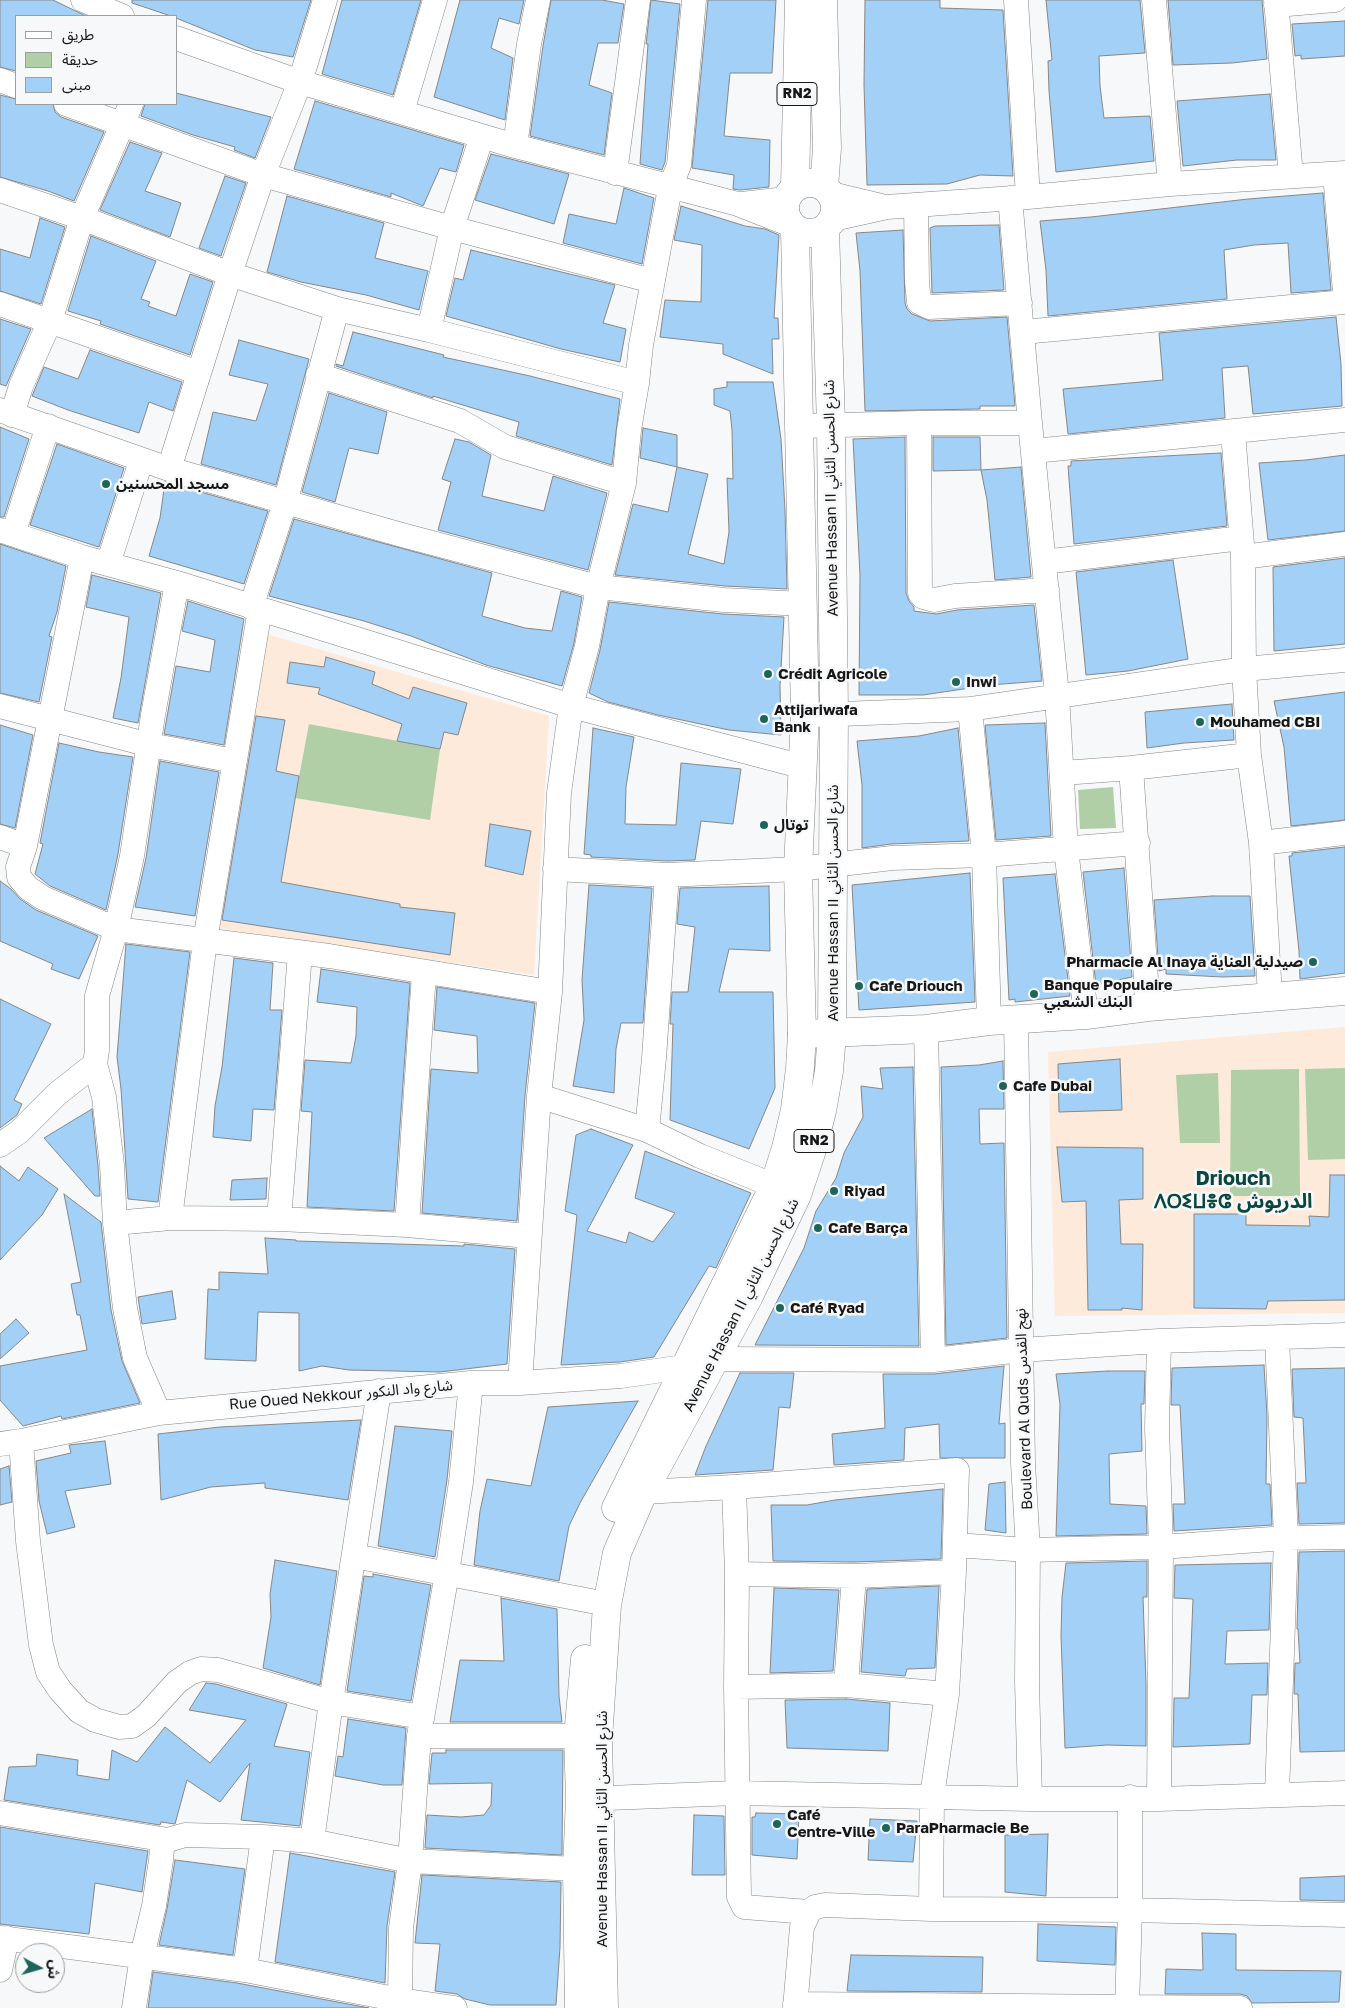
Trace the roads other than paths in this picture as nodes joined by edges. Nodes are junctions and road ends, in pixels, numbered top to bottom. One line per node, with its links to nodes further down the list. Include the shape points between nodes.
1 (325, 0): 16 (street)
2 (435, 0): 19 (street)
3 (538, 0): 22 (street)
4 (638, 0): 23 (street)
5 (694, 0): 28 (street, via 679,165)
6 (799, 0): 33 (main road, Avenue Hassan II شارع الحسن الثاني / RN2)
7 (823, 0): 32 (main road, Avenue Hassan II شارع الحسن الثاني / RN2)
8 (1016, 0): 30 (street)
9 (1154, 0): 27 (street)
10 (1335, 0): 12 (street)
11 (90, 1): 13 (street)
12 (1276, 3): 26 (street)
13 (120, 15)
14 (178, 39): 16 (street)
15 (0, 80): 17 (street)
16 (300, 82): 19 (street); 25 (street)
17 (15, 86)
18 (72, 105): 20 (street)
19 (402, 112): 21 (street)
20 (127, 114): 25 (street); 34 (street)
21 (482, 136): 22 (street); 35 (street)
22 (515, 146): 23 (street)
23 (615, 173): 28 (street)
24 (1340, 174): 26 (street); 38 (street)
25 (263, 175): 35 (street); 36 (street)
26 (1291, 176): 27 (street)
27 (1170, 184): 30 (street)
28 (670, 188): 33 (street, via 738,204); 37 (street)
29 (0, 190): 34 (street)
30 (1019, 198): 31 (street); 40 (street)
31 (916, 205): 32 (street); 40 (street, via 919,302 929,307)
32 (828, 207): 33 (main road, via 810,234 802,233); 33 (main road, via 815,183 804,183); 55 (main road, Avenue Hassan II شارع الحسن الثاني / RN2)
33 (791, 210): 54 (main road, Avenue Hassan II شارع الحسن الثاني / RN2)
34 (82, 218): 36 (street); 43 (street)
35 (452, 228): 37 (street); 44 (street)
36 (230, 274): 42 (street); 46 (street)
37 (652, 281): 48 (street, via 640,345)
38 (1345, 292)
39 (1345, 302): 45 (street)
40 (1020, 303): 45 (street)
41 (0, 304): 43 (street)
42 (337, 309): 44 (street); 47 (street)
43 (50, 321): 46 (street); 49 (street)
44 (429, 330): 48 (street)
45 (1023, 332): 52 (street)
46 (199, 373): 59 (street)
47 (318, 375): 60 (street, via 460,421 505,447); 61 (street)
48 (637, 383): 60 (street)
49 (6, 412): 53 (street)
50 (1345, 420): 56 (street)
51 (918, 423): 52 (street); 55 (street); 70 (street, via 920,593 934,600)
52 (1030, 423): 57 (street)
53 (48, 426): 58 (street); 62 (street)
54 (800, 426): 55 (street); 71 (main road, Avenue Hassan II شارع الحسن الثاني / RN2)
55 (831, 426): 79 (main road, Avenue Hassan II شارع الحسن الثاني / RN2)
56 (1233, 432): 57 (street); 64 (street)
57 (1034, 451): 66 (street)
58 (141, 461): 59 (street); 67 (street)
59 (169, 469): 61 (street)
60 (624, 483): 69 (street)
61 (285, 503): 69 (street); 72 (street)
62 (6, 532): 65 (street)
63 (1345, 544): 64 (street)
64 (1242, 548): 66 (street); 74 (street)
65 (82, 557): 67 (street); 81 (street)
66 (1044, 562): 70 (street)
67 (108, 564): 68 (street)
68 (177, 583): 72 (street); 82 (street)
69 (598, 587): 71 (street, via 724,600); 77 (street, via 588,646)
70 (1047, 590): 75 (street)
71 (803, 604): 80 (main road, Avenue Hassan II شارع الحسن الثاني / RN2)
72 (256, 608): 77 (street); 84 (street)
73 (1345, 660): 74 (street)
74 (1244, 669): 75 (street); 83 (street)
75 (1057, 695): 78 (street); 87 (street)
76 (0, 706): 81 (street)
77 (571, 706): 85 (street); 96 (street, via 559,793)
78 (970, 709): 79 (street); 94 (street)
79 (834, 714): 80 (street); 95 (main road, Avenue Hassan II شارع الحسن الثاني / RN2)
80 (805, 716): 85 (main road, Avenue Hassan II شارع الحسن الثاني / RN2)
81 (49, 719): 82 (street); 92 (street)
82 (150, 745): 84 (street); 99 (street)
83 (1249, 755): 86 (street); 91 (street)
84 (234, 761): 100 (street)
85 (804, 767): 97 (main road, Avenue Hassan II شارع الحسن الثاني / RN2)
86 (1131, 768): 87 (street); 90 (street)
87 (1063, 772): 93 (street)
88 (1345, 833): 91 (street)
89 (0, 838): 92 (street)
90 (1138, 843): 93 (street); 106 (street)
91 (1261, 843): 105 (street)
92 (25, 846): 99 (street, via 18,867 19,878 28,888 43,898)
93 (1066, 850): 94 (street); 107 (street)
94 (984, 855): 95 (street, via 892,858); 109 (street)
95 (832, 866): 97 (street); 112 (main road, Avenue Hassan II شارع الحسن الثاني / RN2)
96 (556, 868): 98 (street); 104 (street)
97 (798, 869): 98 (street); 111 (main road, Avenue Hassan II شارع الحسن الثاني / RN2)
98 (667, 875): 115 (street)
99 (116, 929): 100 (street); 113 (street, via 97,996)
100 (205, 942): 101 (street); 118 (street)
101 (300, 953): 102 (street); 119 (street)
102 (424, 973): 104 (street); 121 (street)
103 (1345, 991): 105 (main road)
104 (550, 992): 114 (street)
105 (1270, 996): 106 (main road)
106 (1148, 1007): 107 (main road)
107 (1086, 1015): 108 (main road)
108 (1016, 1019): 109 (main road); 126 (street, Boulevard Al Quds نهج القدس)
109 (989, 1021): 110 (main road)
110 (926, 1029): 112 (main road); 128 (street)
111 (802, 1034): 112 (main road); 117 (main road, Avenue Hassan II شارع الحسن الثاني / RN2, via 795,1110 786,1148)
112 (832, 1034): 117 (main road, Avenue Hassan II شارع الحسن الثاني / RN2, via 822,1110 811,1153)
113 (95, 1064): 116 (street, via 19,1132); 120 (street, via 104,1098)
114 (539, 1096): 115 (street); 122 (street)
115 (647, 1130): 117 (street, via 700,1156)
116 (0, 1144)
117 (785, 1190): 127 (main road, Avenue Hassan II شارع الحسن الثاني / RN2, via 749,1296); 129 (main road, Avenue Hassan II شارع الحسن الثاني / RN2)
118 (170, 1218): 119 (street); 120 (street)
119 (279, 1219): 121 (street)
120 (115, 1224): 133 (street, via 125,1308 135,1358)
121 (407, 1225): 122 (street)
122 (528, 1236): 131 (street)
123 (1345, 1335): 124 (street, Rue Oued Nekkour شارع واد النکور)
124 (1277, 1338): 125 (street, Rue Oued Nekkour شارع واد النکور); 138 (street)
125 (1159, 1341): 126 (street, Rue Oued Nekkour شارع واد النکور); 140 (street, via 1157,1428)
126 (1021, 1350): 128 (street, Rue Oued Nekkour شارع واد النکور); 141 (street, Boulevard Al Quds نهج القدس)
127 (716, 1359): 128 (street, Rue Oued Nekkour شارع واد النکور); 129 (street, Rue Oued Nekkour شارع واد النکور); 136 (main road, Avenue Hassan II شارع الحسن الثاني / RN2)
128 (933, 1360)
129 (684, 1368): 131 (street, Rue Oued Nekkour شارع واد النکور); 136 (main road, Avenue Hassan II شارع الحسن الثاني / RN2)
130 (471, 1383): 131 (street, Rue Oued Nekkour شارع واد النکور); 132 (street, Rue Oued Nekkour شارع واد النکور); 144 (street)
131 (520, 1383)
132 (379, 1391): 133 (street, Rue Oued Nekkour شارع واد النکور); 142 (street)
133 (159, 1413): 134 (street, Rue Oued Nekkour شارع واد النکور)
134 (10, 1443): 151 (street, via 48,1672 79,1711 119,1727 132,1726 146,1716 177,1682 201,1670 218,1670)
135 (734, 1487): 136 (street); 139 (street, via 956,1470); 145 (street)
136 (633, 1493): 147 (main road, Avenue Hassan II شارع الحسن الثاني / RN2, via 601,1549); 159 (main road, Avenue Hassan II شارع الحسن الثاني / RN2, via 607,1605 598,1739)
137 (1345, 1537): 138 (street)
138 (1286, 1538): 140 (street); 157 (street)
139 (955, 1546): 141 (street); 143 (street)
140 (1161, 1547): 141 (street); 161 (street)
141 (1028, 1550): 160 (street, Boulevard Al Quds نهج القدس)
142 (354, 1556): 144 (street); 151 (street)
143 (954, 1572): 146 (street); 150 (street)
144 (447, 1573): 147 (street); 152 (street)
145 (737, 1574): 146 (street); 149 (street)
146 (854, 1576): 148 (street)
147 (591, 1601): 153 (main road, Avenue Hassan II شارع الحسن الثاني / RN2)
148 (846, 1685): 149 (street); 150 (street)
149 (736, 1687): 154 (street)
150 (946, 1694): 156 (street)
151 (330, 1702): 152 (street); 165 (street)
152 (420, 1726): 153 (street); 166 (street)
153 (578, 1736): 159 (main road, Avenue Hassan II شارع الحسن الثاني / RN2)
154 (737, 1792): 156 (street); 159 (street); 170 (street, via 739,1897 744,1907)
155 (1345, 1793): 157 (street)
156 (932, 1796): 160 (street); 168 (street)
157 (1277, 1796): 161 (street)
158 (1130, 1797): 160 (street); 161 (street); 169 (street)
159 (590, 1799): 167 (main road, Avenue Hassan II شارع الحسن الثاني / RN2); 182 (main road, Avenue Hassan II شارع الحسن الثاني / RN2)
160 (1030, 1799)
161 (1159, 1799)
162 (0, 1813): 164 (street)
163 (263, 1837): 164 (street, via 185,1835); 165 (street); 175 (street)
164 (168, 1840): 173 (street, via 162,1847 154,1906)
165 (312, 1841): 166 (street)
166 (410, 1861): 167 (street); 176 (street, via 401,1928)
167 (577, 1869): 181 (main road, Avenue Hassan II شارع الحسن الثاني / RN2)
168 (931, 1909): 169 (street); 170 (street, via 825,1905)
169 (1130, 1910): 171 (street); 179 (street)
170 (809, 1912): 177 (street, via 802,1926)
171 (1345, 1915)
172 (4, 1938): 173 (street); 174 (street)
173 (142, 1956): 175 (street); 180 (street)
174 (0, 1970)
175 (246, 1970): 176 (street)
176 (400, 2000): 178 (street)
177 (795, 2006): 179 (street)
178 (449, 2007)
179 (1127, 2007): 183 (street)
180 (134, 2008)
181 (579, 2008)
182 (604, 2008)
183 (1240, 2008)

